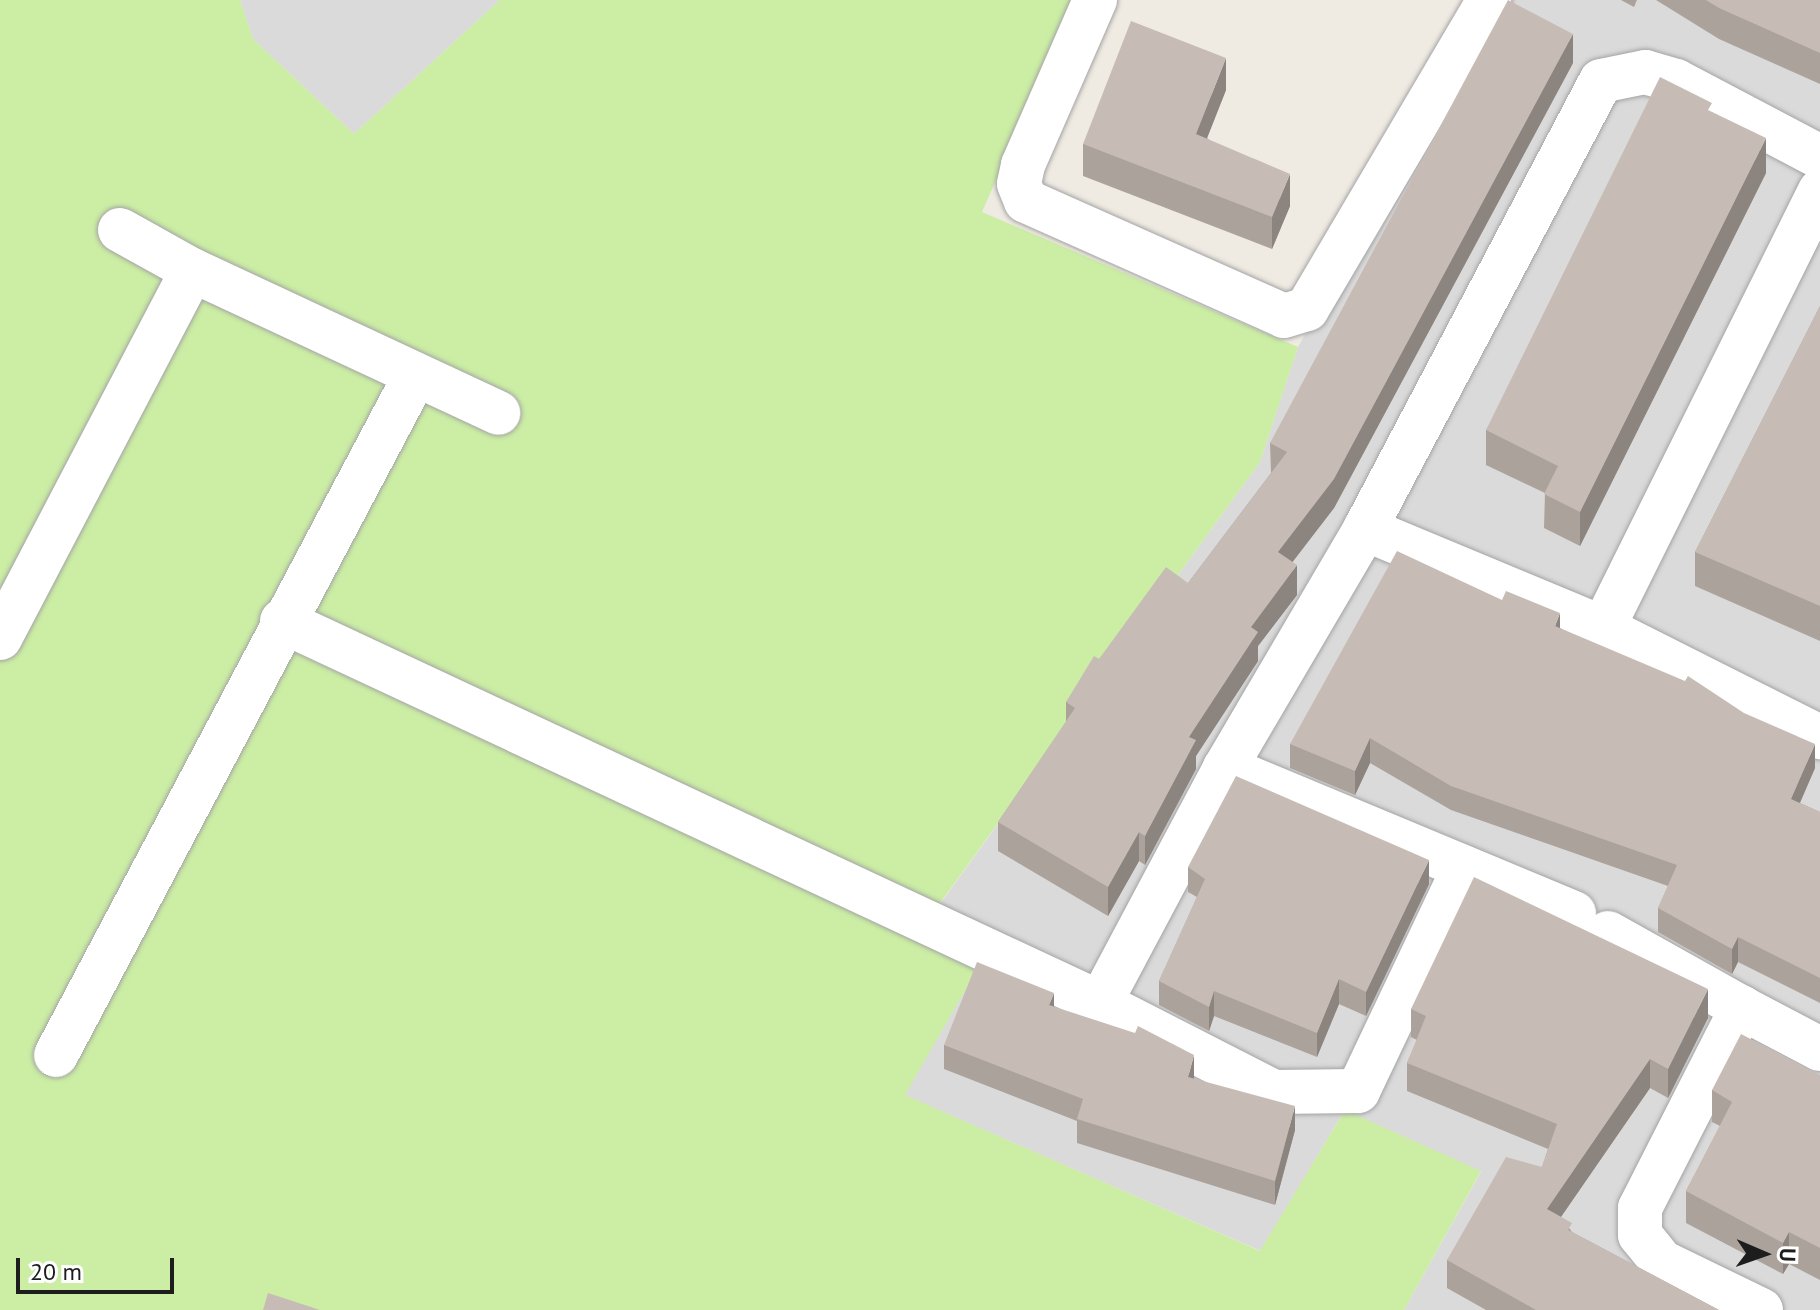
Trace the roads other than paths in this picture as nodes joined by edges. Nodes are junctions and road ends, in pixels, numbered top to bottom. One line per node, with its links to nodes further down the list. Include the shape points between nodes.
1 (1095, 0): 2 (street, via 1023,165 1019,184 1026,201 1284,316 1307,309)
2 (1489, 0)
3 (1820, 157): 9 (street, via 1676,81 1645,72 1601,81)
4 (1820, 191): 11 (street)
5 (120, 230): 6 (street)
6 (192, 270): 7 (street); 12 (street)
7 (415, 376): 8 (street); 10 (street)
8 (498, 413)
9 (1365, 529): 11 (street); 14 (street)
10 (282, 621): 16 (street); 19 (street)
11 (1603, 628): 13 (street)
12 (0, 638)
13 (1820, 737)
14 (1225, 768): 15 (street); 16 (street)
15 (1464, 868): 16 (street, via 1358,1091 1274,1092); 17 (street, via 1591,923)
16 (1100, 1003)
17 (1742, 1008): 18 (street); 20 (street, via 1640,1208 1640,1235 1662,1262)
18 (1820, 1049)
19 (56, 1055)
20 (1761, 1310)

